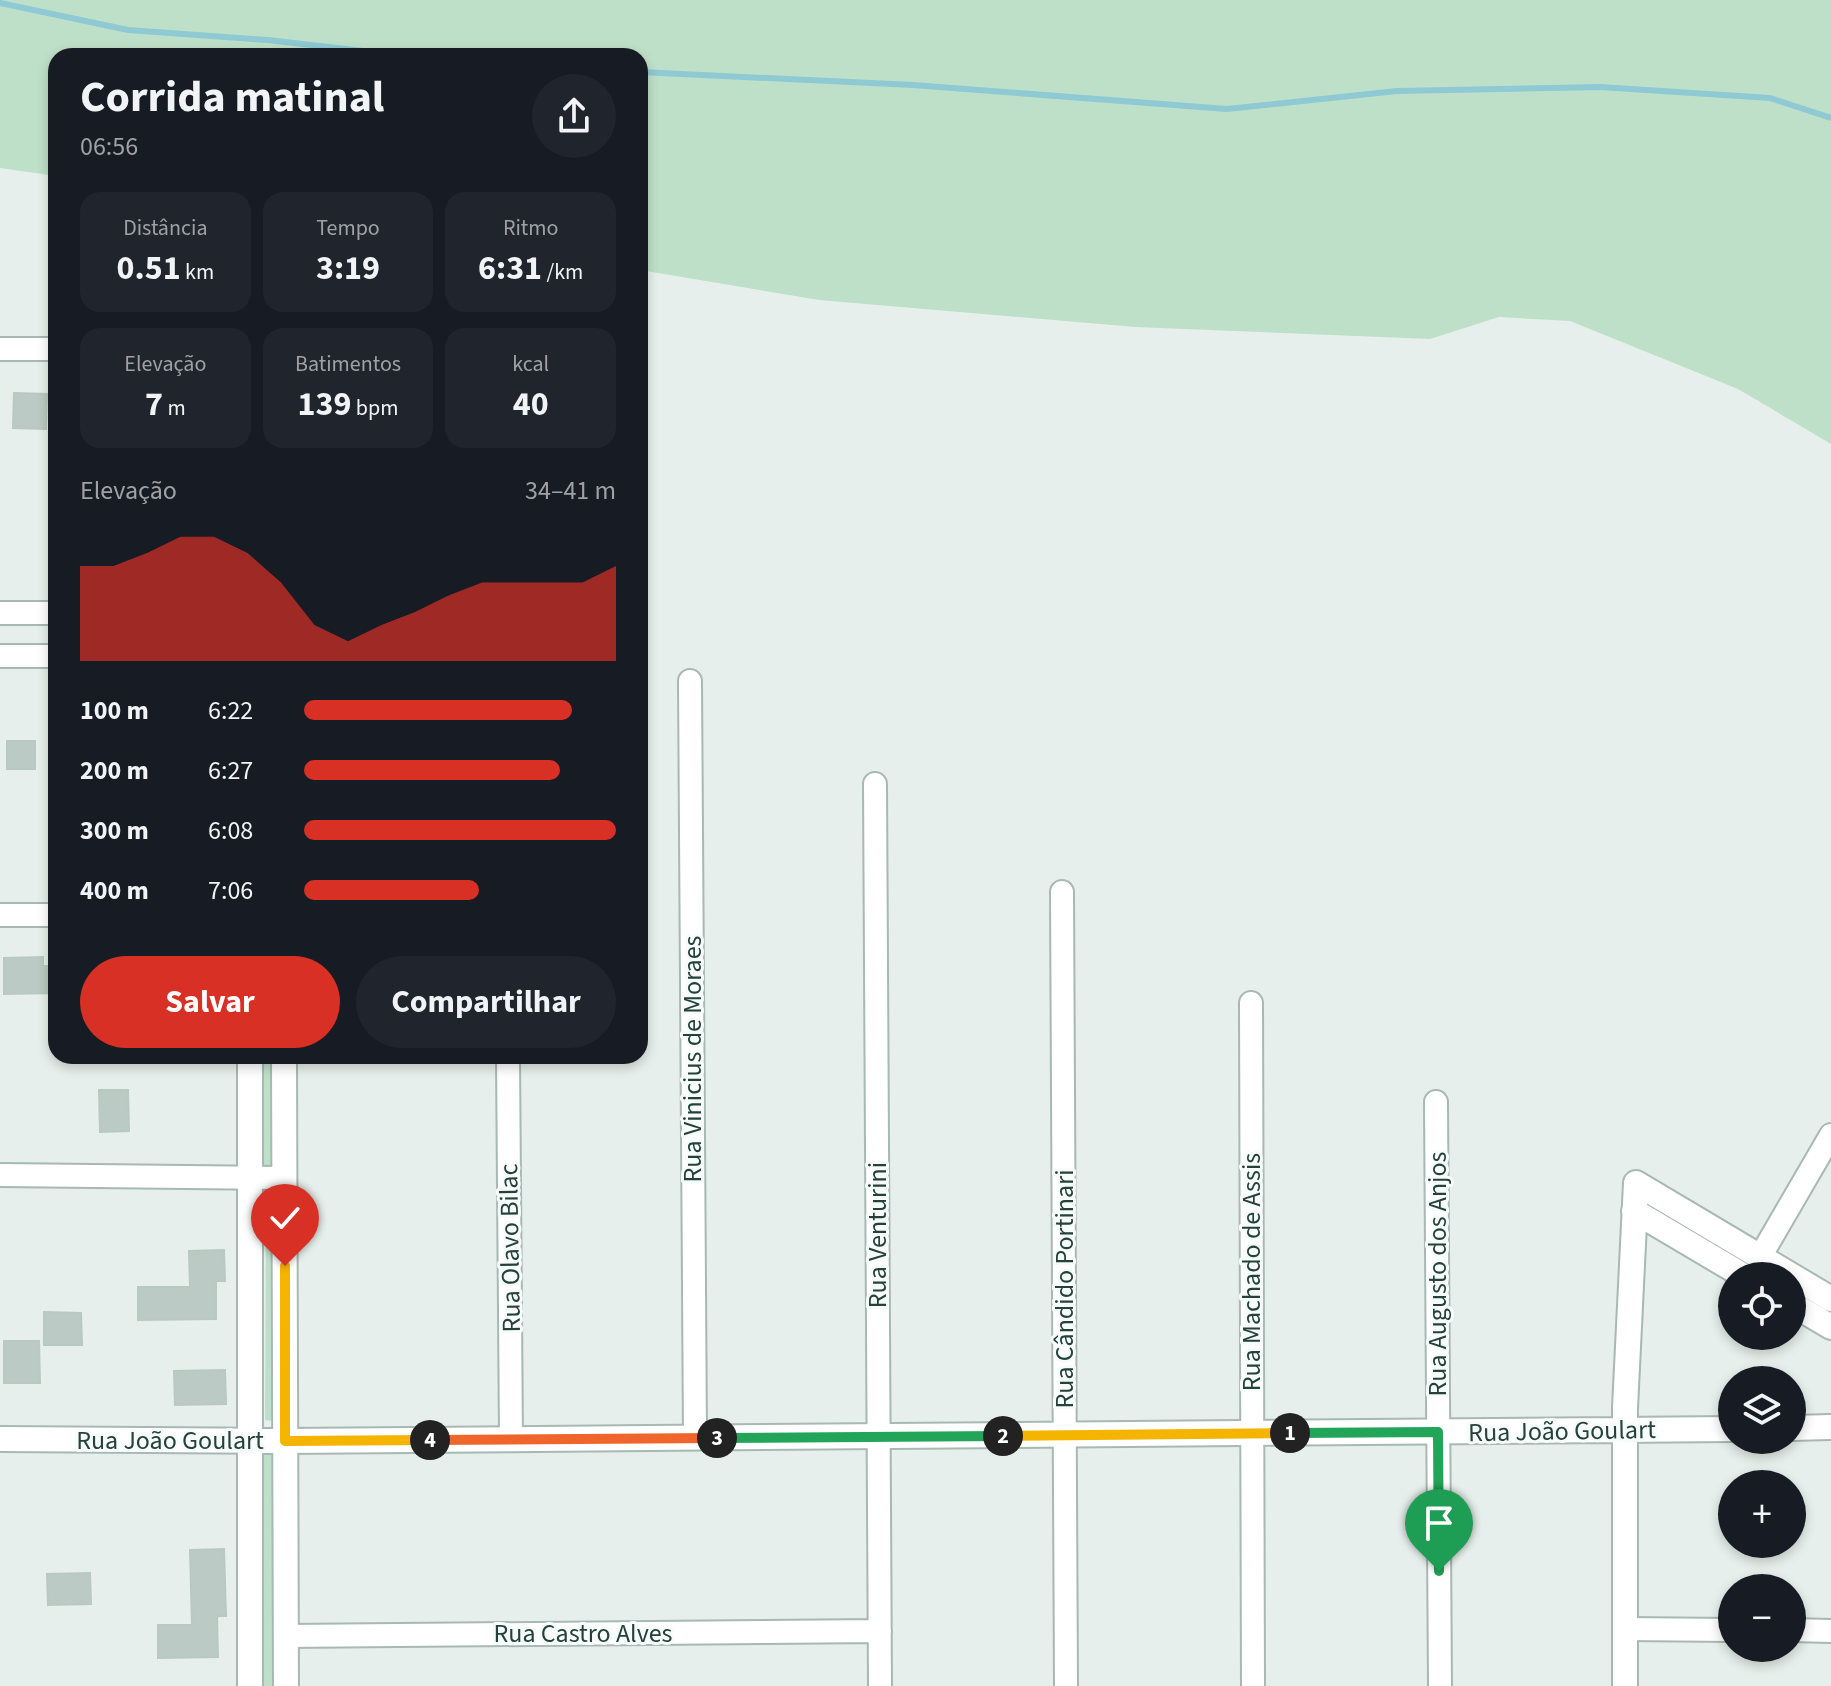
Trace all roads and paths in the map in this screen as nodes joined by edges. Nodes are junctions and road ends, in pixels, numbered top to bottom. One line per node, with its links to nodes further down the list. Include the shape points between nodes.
1 (0, 349): 2 (street)
2 (48, 349)
3 (0, 613): 4 (street)
4 (48, 613)
5 (0, 656): 6 (street)
6 (48, 656)
7 (690, 681): 35 (street, Rua Vinicius de Moraes)
8 (875, 784): 34 (street, Rua Venturini)
9 (1062, 892): 33 (street, Rua Cândido Portinari)
10 (0, 915): 11 (street)
11 (48, 915)
12 (1251, 1003): 32 (street, Rua Machado de Assis)
13 (250, 1064): 19 (street)
14 (284, 1064): 20 (street)
15 (508, 1064): 38 (street, Rua Olavo Bilac)
16 (1436, 1102): 31 (street, Rua Augusto dos Anjos)
17 (1831, 1135): 22 (street)
18 (0, 1175): 19 (street)
19 (250, 1177): 20 (street); 37 (street)
20 (285, 1178): 39 (street)
21 (1634, 1211): 22 (street, via 1636,1183); 23 (street); 30 (street)
22 (1760, 1257): 24 (street)
23 (1720, 1262)
24 (1831, 1299)
25 (1806, 1312): 26 (street)
26 (1831, 1327)
27 (1831, 1427): 28 (street)
28 (1806, 1428)
29 (1718, 1429): 30 (street, Rua João Goulart)
30 (1624, 1431): 31 (street, Rua João Goulart); 40 (street)
31 (1438, 1432): 32 (street, Rua João Goulart); 51 (street, Rua Augusto dos Anjos)
32 (1251, 1434): 33 (street, Rua João Goulart); 50 (street, Rua Machado de Assis)
33 (1065, 1435): 34 (street, Rua João Goulart); 49 (street, Rua Cândido Portinari)
34 (878, 1437): 35 (street, Rua João Goulart); 43 (street, Rua Venturini)
35 (695, 1438): 38 (street, Rua João Goulart)
36 (0, 1439): 37 (street, Rua João Goulart)
37 (250, 1440): 39 (street, Rua João Goulart); 46 (street)
38 (511, 1440): 39 (street, Rua João Goulart)
39 (285, 1441): 45 (street)
40 (1625, 1629): 41 (street); 52 (street)
41 (1718, 1630)
42 (1806, 1630): 44 (street)
43 (880, 1631): 45 (street, Rua Castro Alves); 48 (street, Rua Venturini)
44 (1831, 1631)
45 (286, 1636): 47 (street)
46 (250, 1686)
47 (286, 1686)
48 (880, 1686)
49 (1066, 1686)
50 (1253, 1686)
51 (1440, 1686)
52 (1625, 1686)

